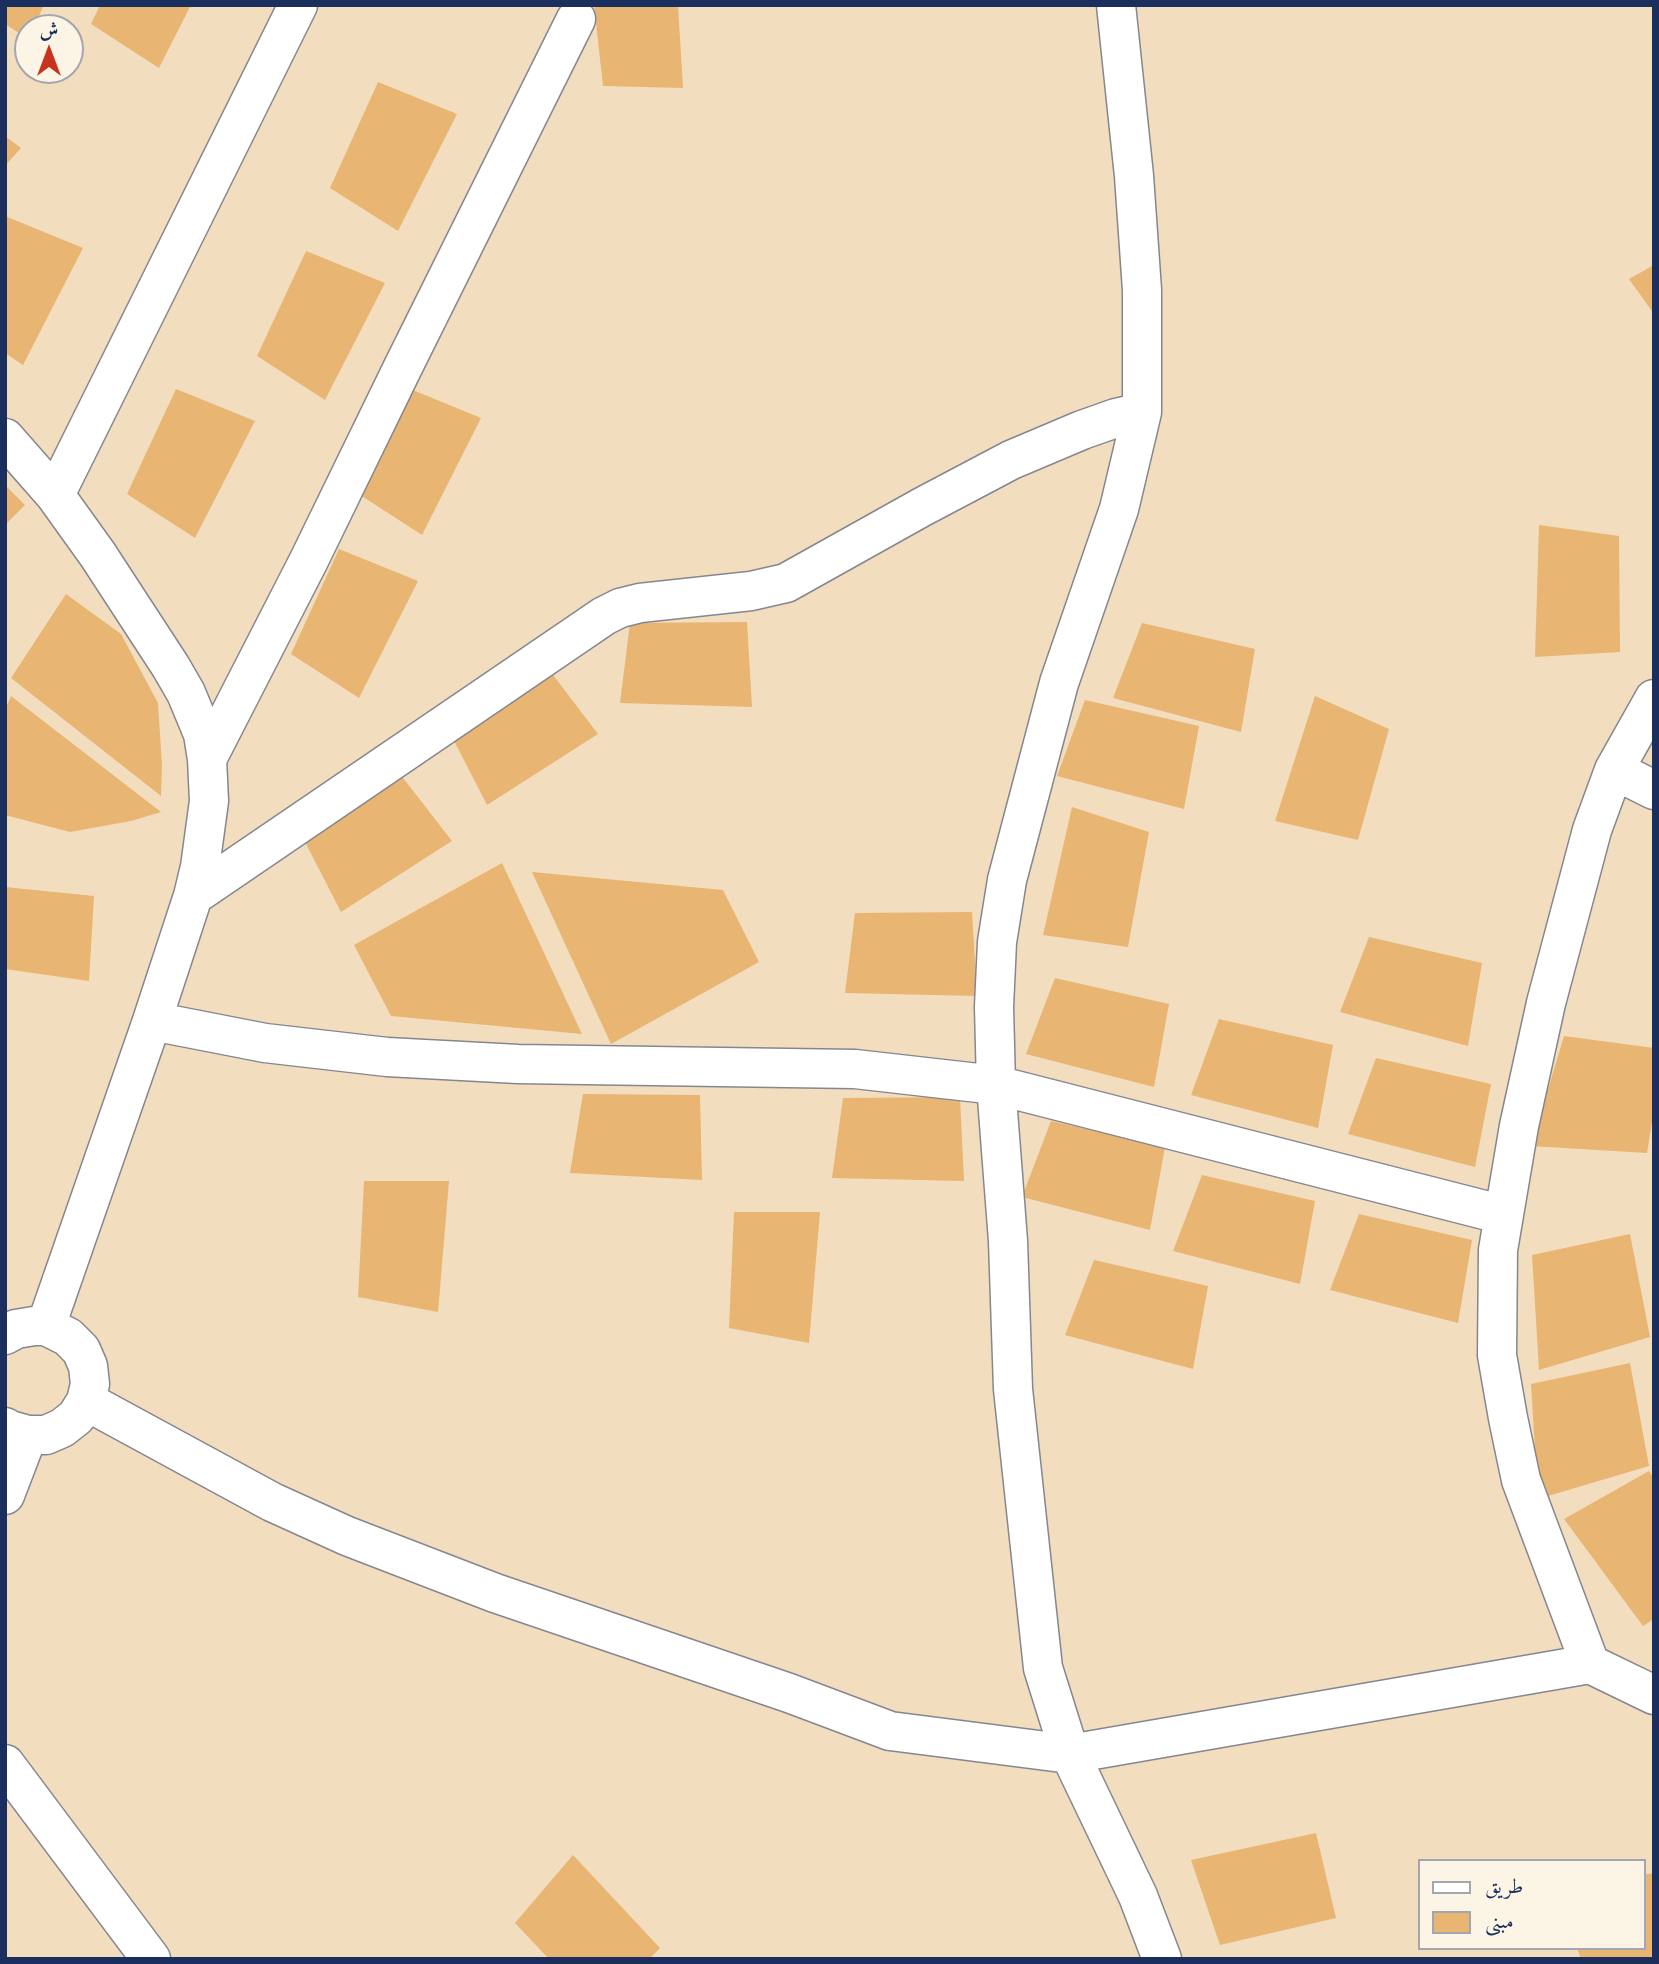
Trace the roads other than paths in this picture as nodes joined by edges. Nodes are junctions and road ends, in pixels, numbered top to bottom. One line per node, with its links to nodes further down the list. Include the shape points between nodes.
1 (298, 5): 6 (street)
2 (1116, 5): 4 (street, via 1142,290)
3 (576, 19): 8 (street)
4 (1142, 412): 11 (street, via 1082,430 1012,460 786,583 640,603 604,616); 13 (street, via 1119,509 1059,683 1007,880 997,942)
5 (5, 438): 6 (street)
6 (55, 495): 8 (street, via 186,693 203,734)
7 (1654, 699): 9 (street)
8 (207, 759): 11 (street, via 207,825)
9 (1614, 770): 10 (street); 14 (street, via 1592,830 1546,1003)
10 (1654, 789)
11 (193, 896): 12 (street)
12 (152, 1021): 13 (street, via 265,1043 387,1057 518,1064 855,1069); 15 (street)
13 (996, 1084): 14 (street); 22 (street, via 1013,1389 1040,1642 1043,1668)
14 (1504, 1215): 20 (street, via 1498,1250 1497,1355 1508,1418 1521,1480)
15 (46, 1326): 16 (street, via 16,1329); 17 (street, via 81,1350 90,1384)
16 (5, 1335)
17 (86, 1401): 18 (street, via 76,1417 46,1435); 22 (street, via 272,1502 346,1536 495,1593 890,1731)
18 (17, 1431): 19 (street)
19 (5, 1495)
20 (1590, 1664): 21 (street); 22 (street)
21 (1654, 1695)
22 (1070, 1754): 25 (street, via 1138,1896)
23 (5, 1764): 24 (street)
24 (150, 1959)
25 (1162, 1959)

